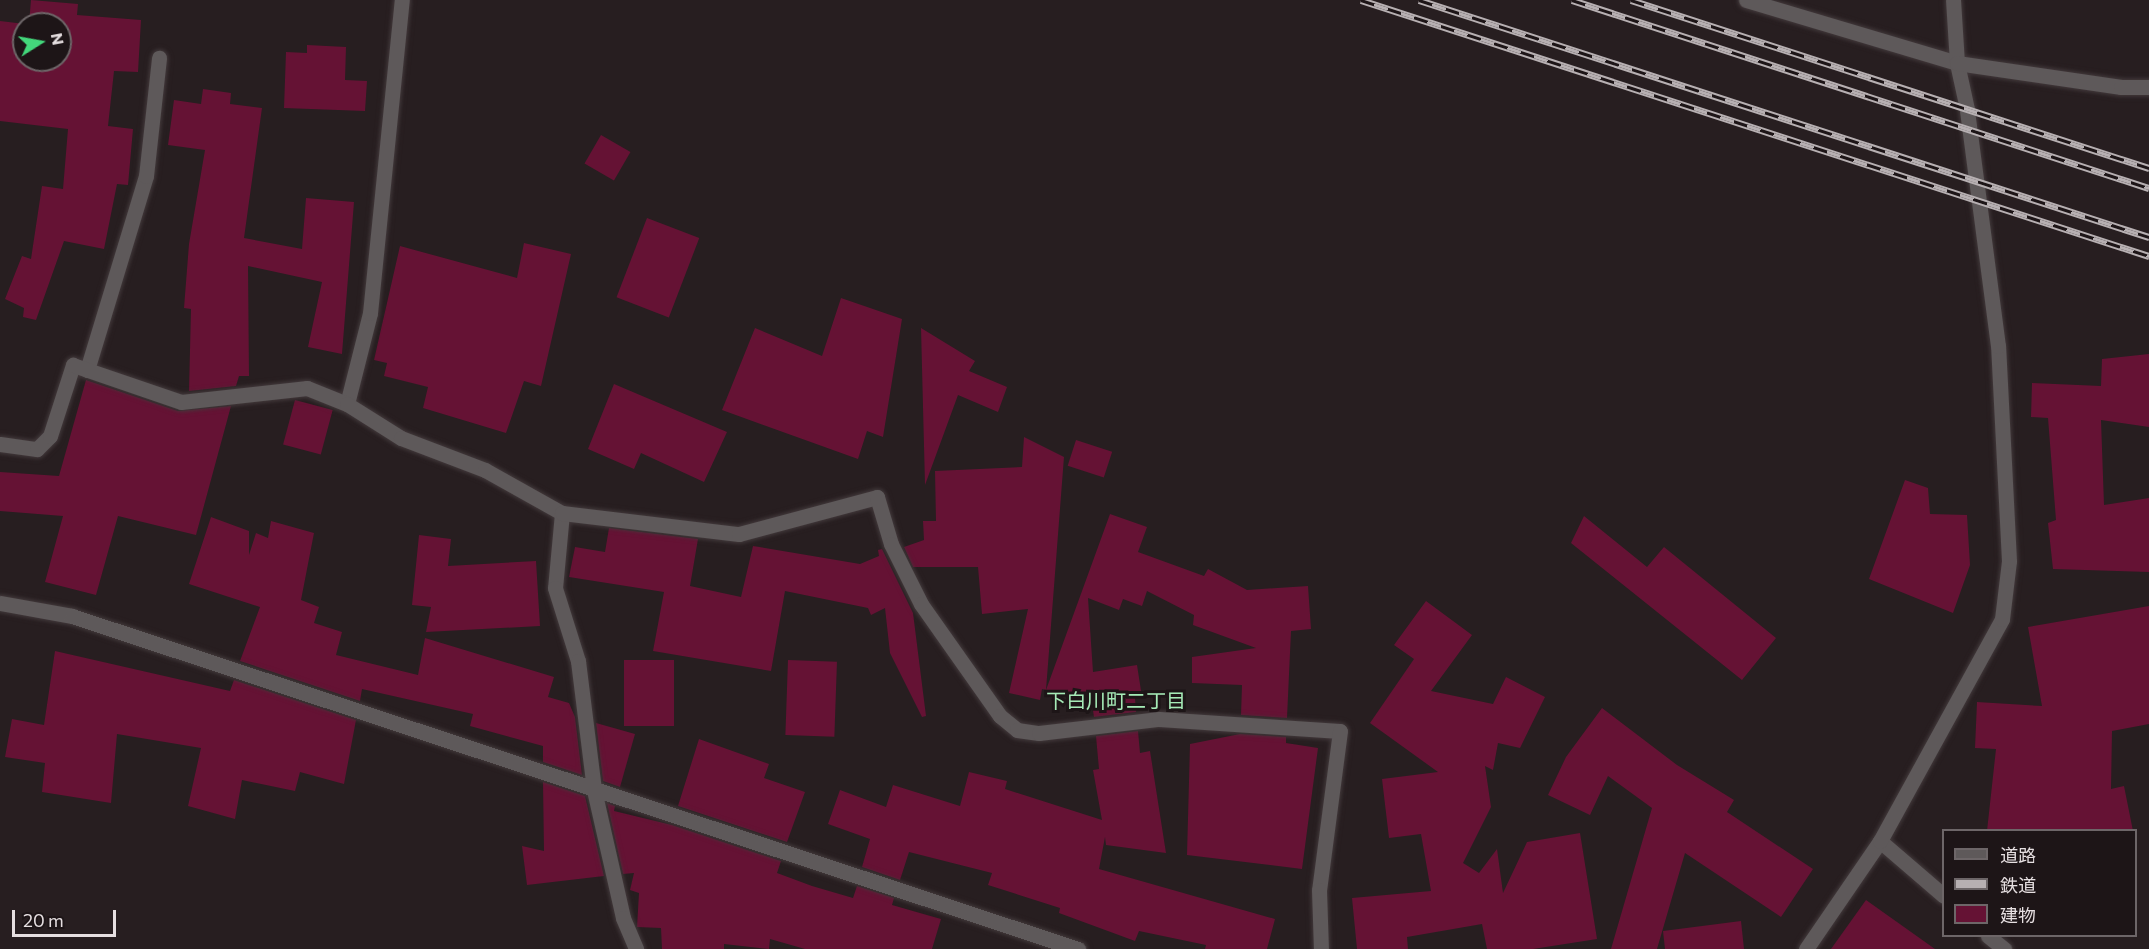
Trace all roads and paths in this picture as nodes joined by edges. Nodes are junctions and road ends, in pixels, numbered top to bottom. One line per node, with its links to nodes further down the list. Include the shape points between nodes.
1 (402, 0): 8 (street, via 370,313)
2 (1746, 0): 5 (street)
3 (1953, 0): 5 (street)
4 (159, 58): 7 (street, via 146,176)
5 (1957, 63): 6 (street, via 2121,87); 13 (street, via 1998,346 2009,561 2002,619)
6 (2149, 87)
7 (87, 370): 8 (street, via 181,402 307,388); 9 (street, via 74,366 50,436 37,449)
8 (347, 404): 10 (street, via 401,438 485,470)
9 (0, 444)
10 (562, 513): 12 (street, via 555,588 578,661); 18 (street, via 739,534 877,497 891,543 921,604 1000,716 1017,730 1038,733 1160,719 1340,731 1319,890)
11 (0, 603): 12 (street, via 72,616)
12 (594, 790): 16 (street, via 623,918); 17 (street)
13 (1880, 841): 14 (street); 19 (street)
14 (1942, 894)
15 (1989, 937): 20 (street)
16 (636, 949)
17 (1078, 949)
18 (1321, 949)
19 (1806, 949)
20 (2004, 949)

